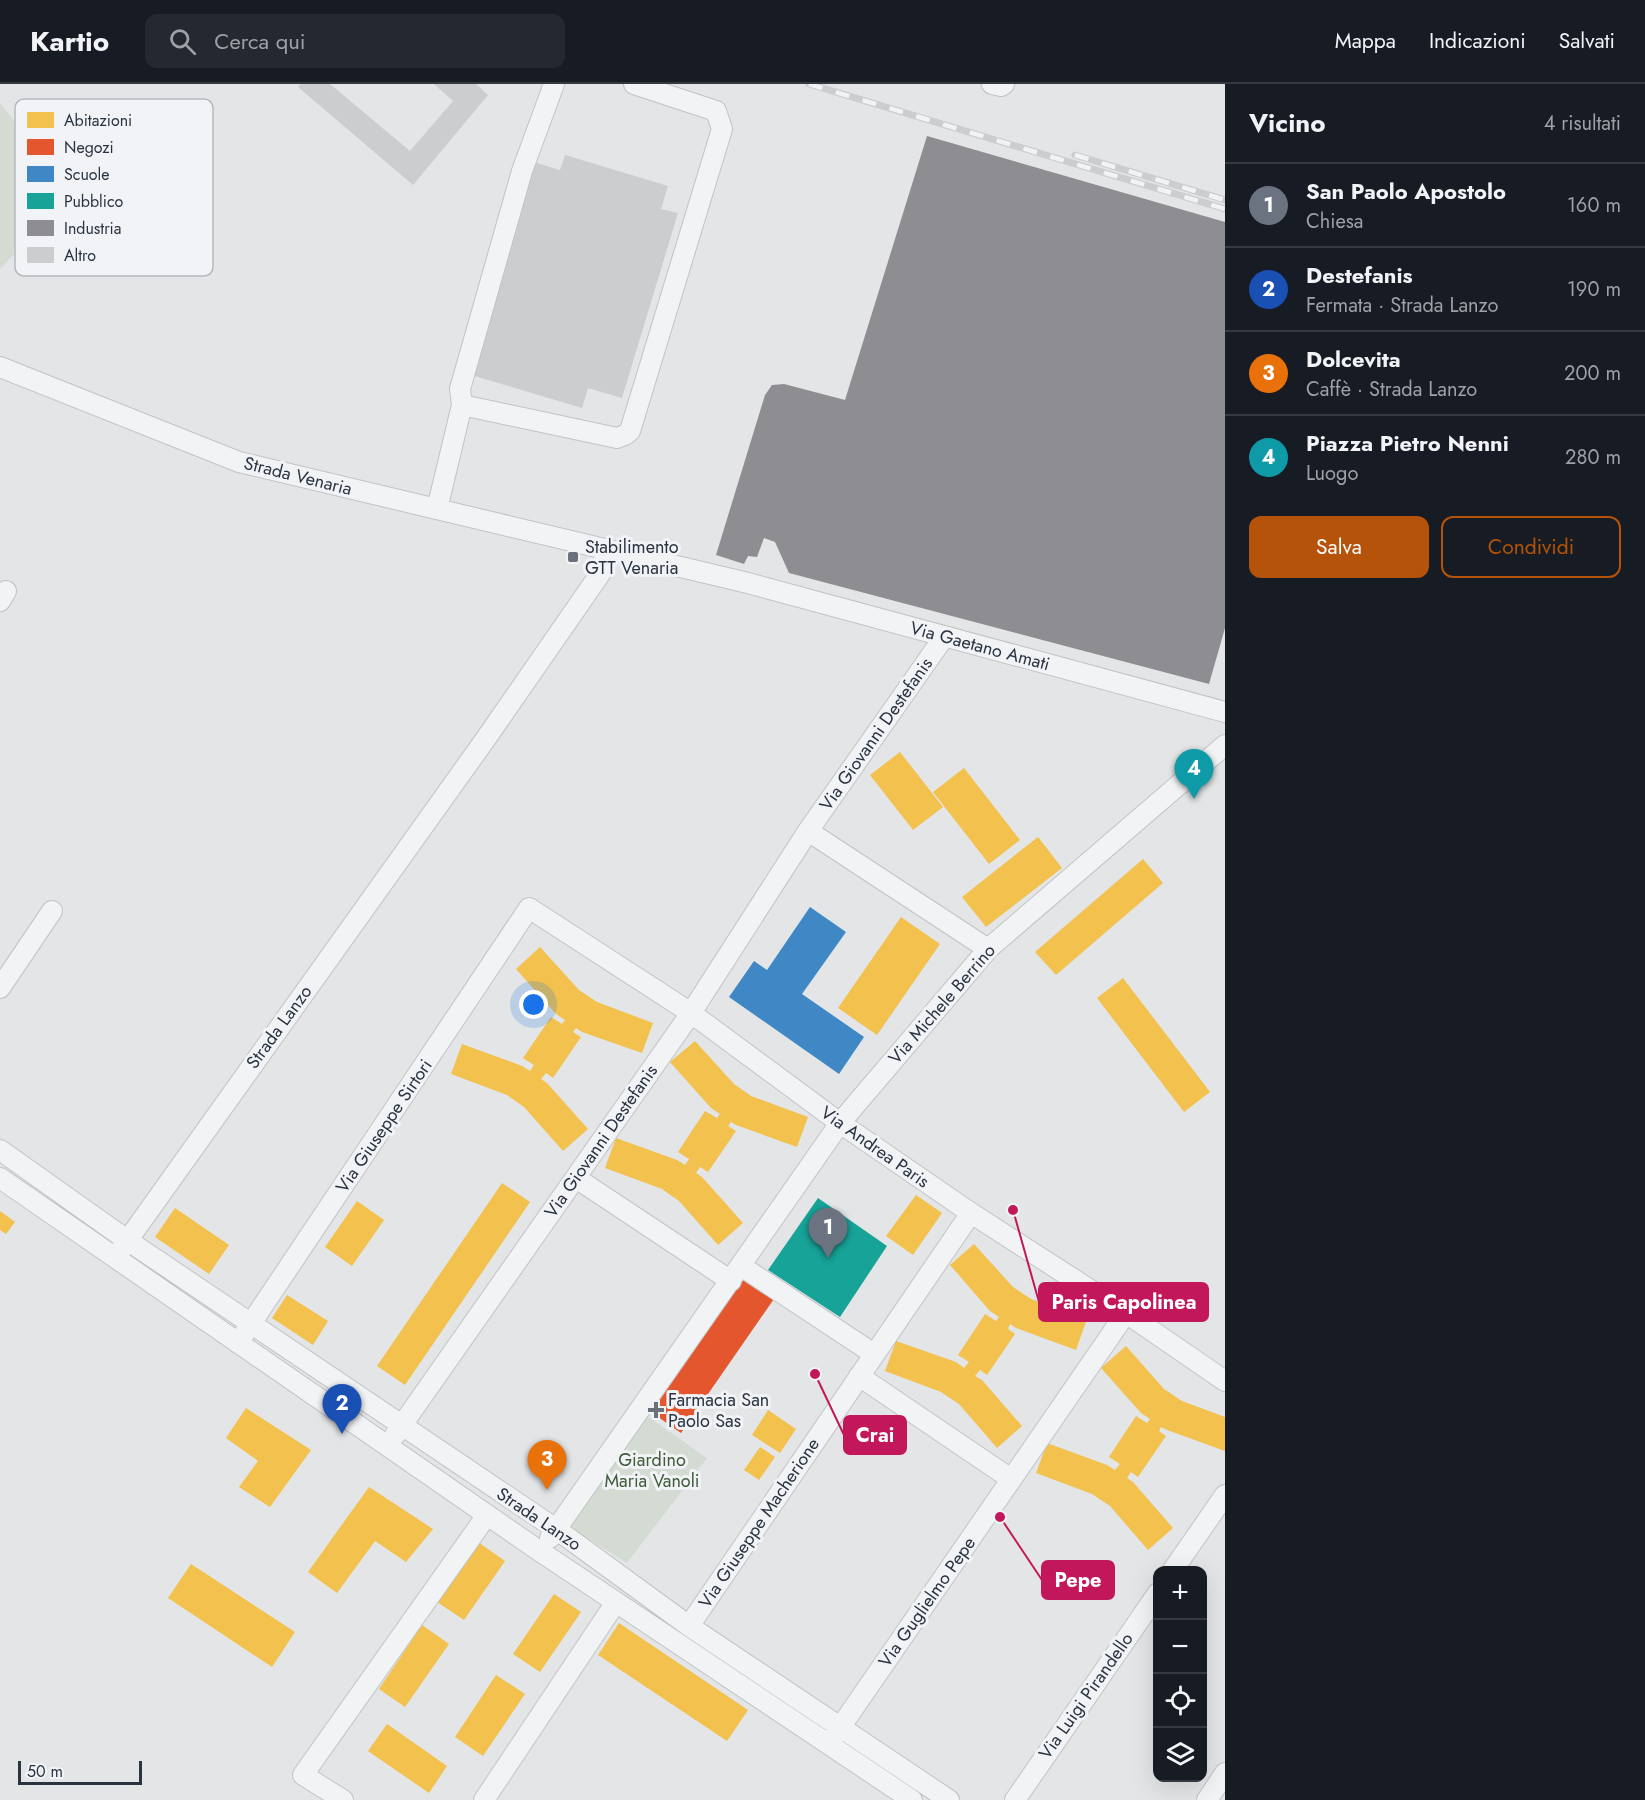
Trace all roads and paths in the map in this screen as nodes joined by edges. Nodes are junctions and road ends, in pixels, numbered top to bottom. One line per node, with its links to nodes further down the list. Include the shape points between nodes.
1 (554, 84): 4 (street, via 522,171 487,291 460,389)
2 (634, 84): 4 (street, via 716,111 722,129 630,431 617,438)
3 (0, 367): 5 (street, Strada Venaria, via 239,462)
4 (462, 405): 5 (street)
5 (437, 509): 6 (street, Strada Venaria)
6 (607, 549): 7 (street, Strada Venaria); 22 (street, Strada Lanzo, via 600,574)
7 (735, 579): 8 (street, Via Gaetano Amati)
8 (944, 637): 9 (street, Via Gaetano Amati); 11 (street, Via Giovanni Destefanis)
9 (1225, 712)
10 (1225, 745): 14 (street, Via Michele Berrino)
11 (808, 831): 14 (street); 16 (street, Via Giovanni Destefanis)
12 (529, 908): 16 (street, Via Andrea Paris); 26 (street, Via Giuseppe Sirtori)
13 (52, 911): 15 (street)
14 (988, 949): 17 (street, Via Michele Berrino)
15 (0, 988)
16 (690, 1013): 17 (street, Via Andrea Paris); 20 (street, Via Giovanni Destefanis)
17 (840, 1123): 21 (street, Via Andrea Paris); 24 (street, Via Michele Berrino)
18 (0, 1150): 22 (street, Strada Lanzo)
19 (0, 1178): 23 (street, Strada Lanzo)
20 (576, 1178): 24 (street); 31 (street, Via Giovanni Destefanis)
21 (971, 1213): 25 (street, Via Andrea Paris); 28 (street, Via Giuseppe Macherione)
22 (127, 1240): 23 (street, Strada Lanzo); 26 (street, Strada Lanzo)
23 (115, 1258): 27 (street, Strada Lanzo)
24 (736, 1273): 28 (street); 36 (street, Via Michele Berrino)
25 (1126, 1313): 30 (street, Via Andrea Paris); 33 (street, Via Guglielmo Pepe)
26 (252, 1324): 27 (street, Via Giuseppe Sirtori); 31 (street, Strada Lanzo)
27 (238, 1343): 32 (street, Strada Lanzo)
28 (874, 1354): 29 (street, Via Giuseppe Macherione)
29 (859, 1376): 33 (street); 41 (street, Via Giuseppe Macherione)
30 (1225, 1381)
31 (401, 1426): 32 (street, Via Giovanni Destefanis); 36 (street, Strada Lanzo)
32 (387, 1446): 35 (street, Strada Lanzo)
33 (1011, 1479): 42 (street, Via Guglielmo Pepe)
34 (1225, 1495): 38 (street)
35 (487, 1515): 37 (street, Strada Lanzo); 45 (street, Strada Lanzo, via 303,1774)
36 (556, 1529): 37 (street, Via Michele Berrino); 41 (street, Strada Lanzo)
37 (540, 1552): 40 (street, Strada Lanzo)
38 (1176, 1566)
39 (1153, 1600): 49 (street, Via Luigi Pirandello)
40 (616, 1602): 43 (street, Strada Lanzo); 46 (street)
41 (689, 1626): 42 (street, Strada Lanzo)
42 (842, 1727): 43 (street, Via Guglielmo Pepe); 48 (street, Strada Lanzo)
43 (828, 1743): 47 (street, Strada Lanzo)
44 (1225, 1773): 50 (street)
45 (331, 1797)
46 (484, 1800)
47 (912, 1800)
48 (949, 1800)
49 (1015, 1800)
50 (1207, 1800)

